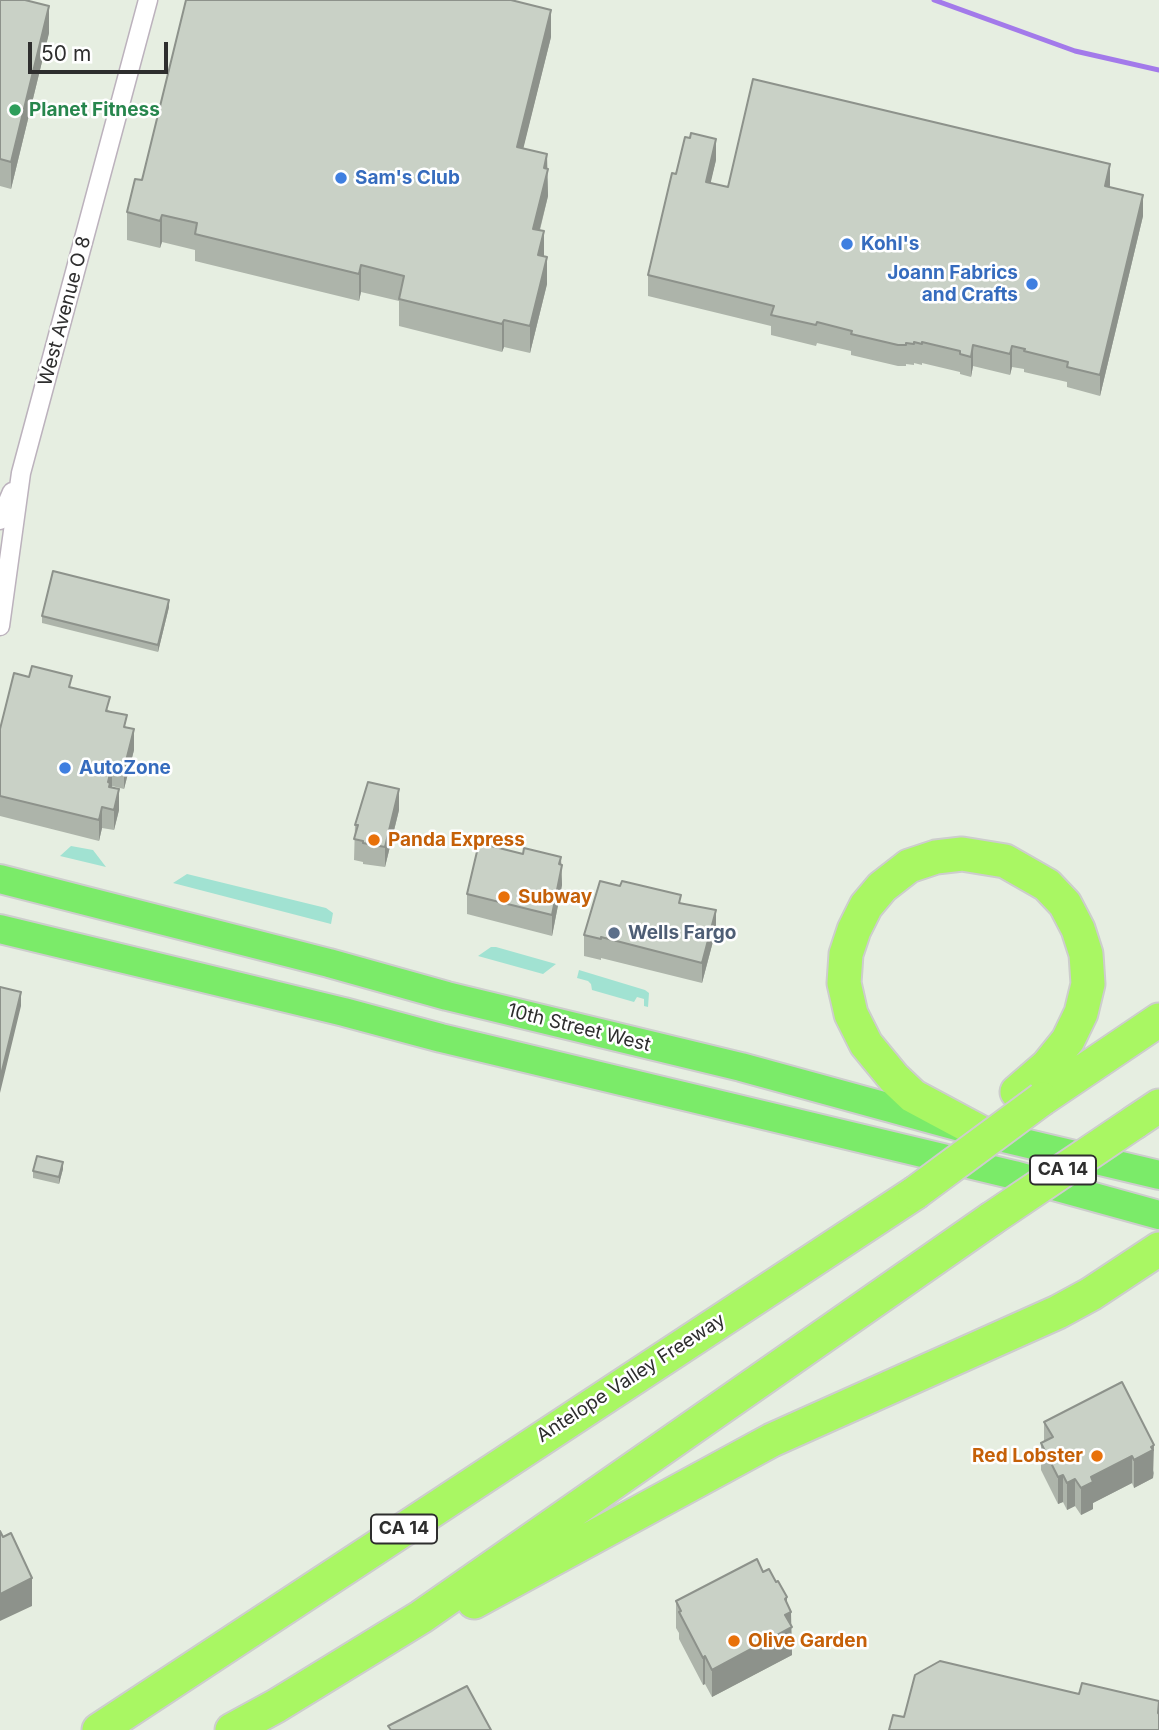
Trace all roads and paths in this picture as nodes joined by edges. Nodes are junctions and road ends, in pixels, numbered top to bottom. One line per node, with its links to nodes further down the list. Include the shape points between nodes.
1 (148, 0): 2 (street, West Avenue O 8)
2 (21, 473): 3 (street); 4 (street, West Avenue O 8)
3 (0, 520)
4 (0, 626)
5 (0, 879): 7 (main road, 10th Street West)
6 (0, 929): 10 (main road)
7 (389, 979): 8 (main road, 10th Street West); 10 (main road)
8 (419, 987): 10 (main road); 13 (main road, 10th Street West)
9 (1159, 1020): 11 (highway, Antelope Valley Freeway / CA 14)
10 (391, 1025): 15 (main road, via 1014,1175)
11 (1030, 1096): 13 (highway, via 1068,1040 1088,984 1086,954 1065,904 1047,885 1005,861 962,853 909,866 882,887 853,930 844,983 851,1014 866,1044 913,1096); 18 (highway, Antelope Valley Freeway / CA 14, bridge, via 915,1193)
12 (1147, 1114): 17 (highway, CA 14, bridge)
13 (982, 1133): 14 (main road, 10th Street West)
14 (1159, 1175)
15 (1159, 1215)
16 (1159, 1249): 17 (highway, via 1058,1312 772,1440 478,1600)
17 (421, 1617): 19 (highway, CA 14)
18 (99, 1730)
19 (232, 1730)

